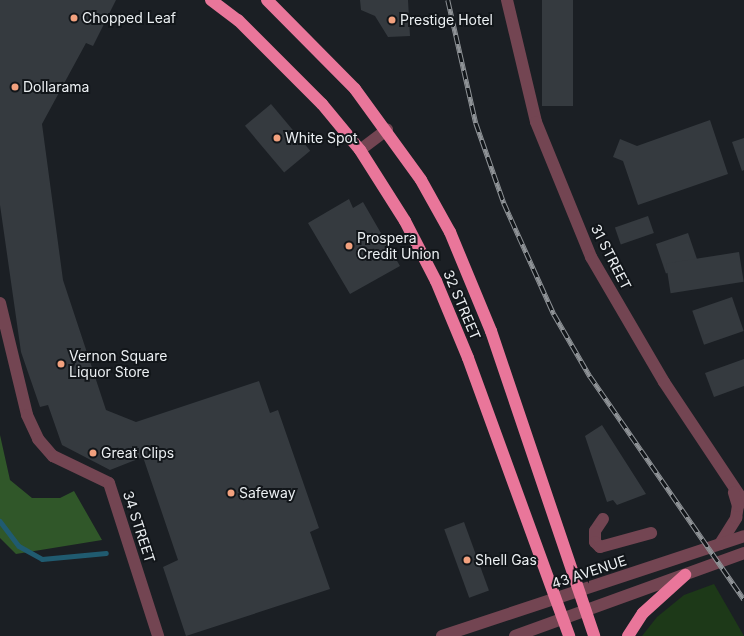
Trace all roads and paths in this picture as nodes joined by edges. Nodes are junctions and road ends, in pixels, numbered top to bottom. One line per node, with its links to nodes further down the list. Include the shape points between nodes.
1 (211, 0): 5 (highway, 32 STREET, via 283,63)
2 (266, 0): 4 (highway, 32 STREET, via 320,51)
3 (507, 0): 7 (street, 31 STREET, via 536,122 591,257 664,382)
4 (387, 130): 5 (street); 15 (highway, 32 STREET, via 421,180 472,282)
5 (360, 150): 16 (highway, 32 STREET, via 405,221 436,281)
6 (0, 303): 19 (street, 34 STREET, via 27,415 38,439 53,456 109,483)
7 (732, 484): 8 (street, 31 STREET); 12 (street, via 738,506 736,518)
8 (744, 502)
9 (603, 519): 10 (street, via 595,531 595,542 600,547 606,548)
10 (651, 533)
11 (744, 536): 12 (street, 43 AVENUE)
12 (720, 544): 15 (street, 43 AVENUE)
13 (744, 553): 14 (street)
14 (685, 575): 17 (street); 24 (highway, via 643,613)
15 (579, 591): 16 (street, 43 AVENUE); 17 (highway, 32 STREET)
16 (557, 598): 18 (highway, 32 STREET); 20 (street, 43 AVENUE)
17 (585, 610): 18 (street); 23 (highway, 32 STREET)
18 (563, 618): 21 (street); 22 (highway, 32 STREET)
19 (158, 636)
20 (442, 636)
21 (515, 636)
22 (569, 636)
23 (594, 636)
24 (628, 636)

